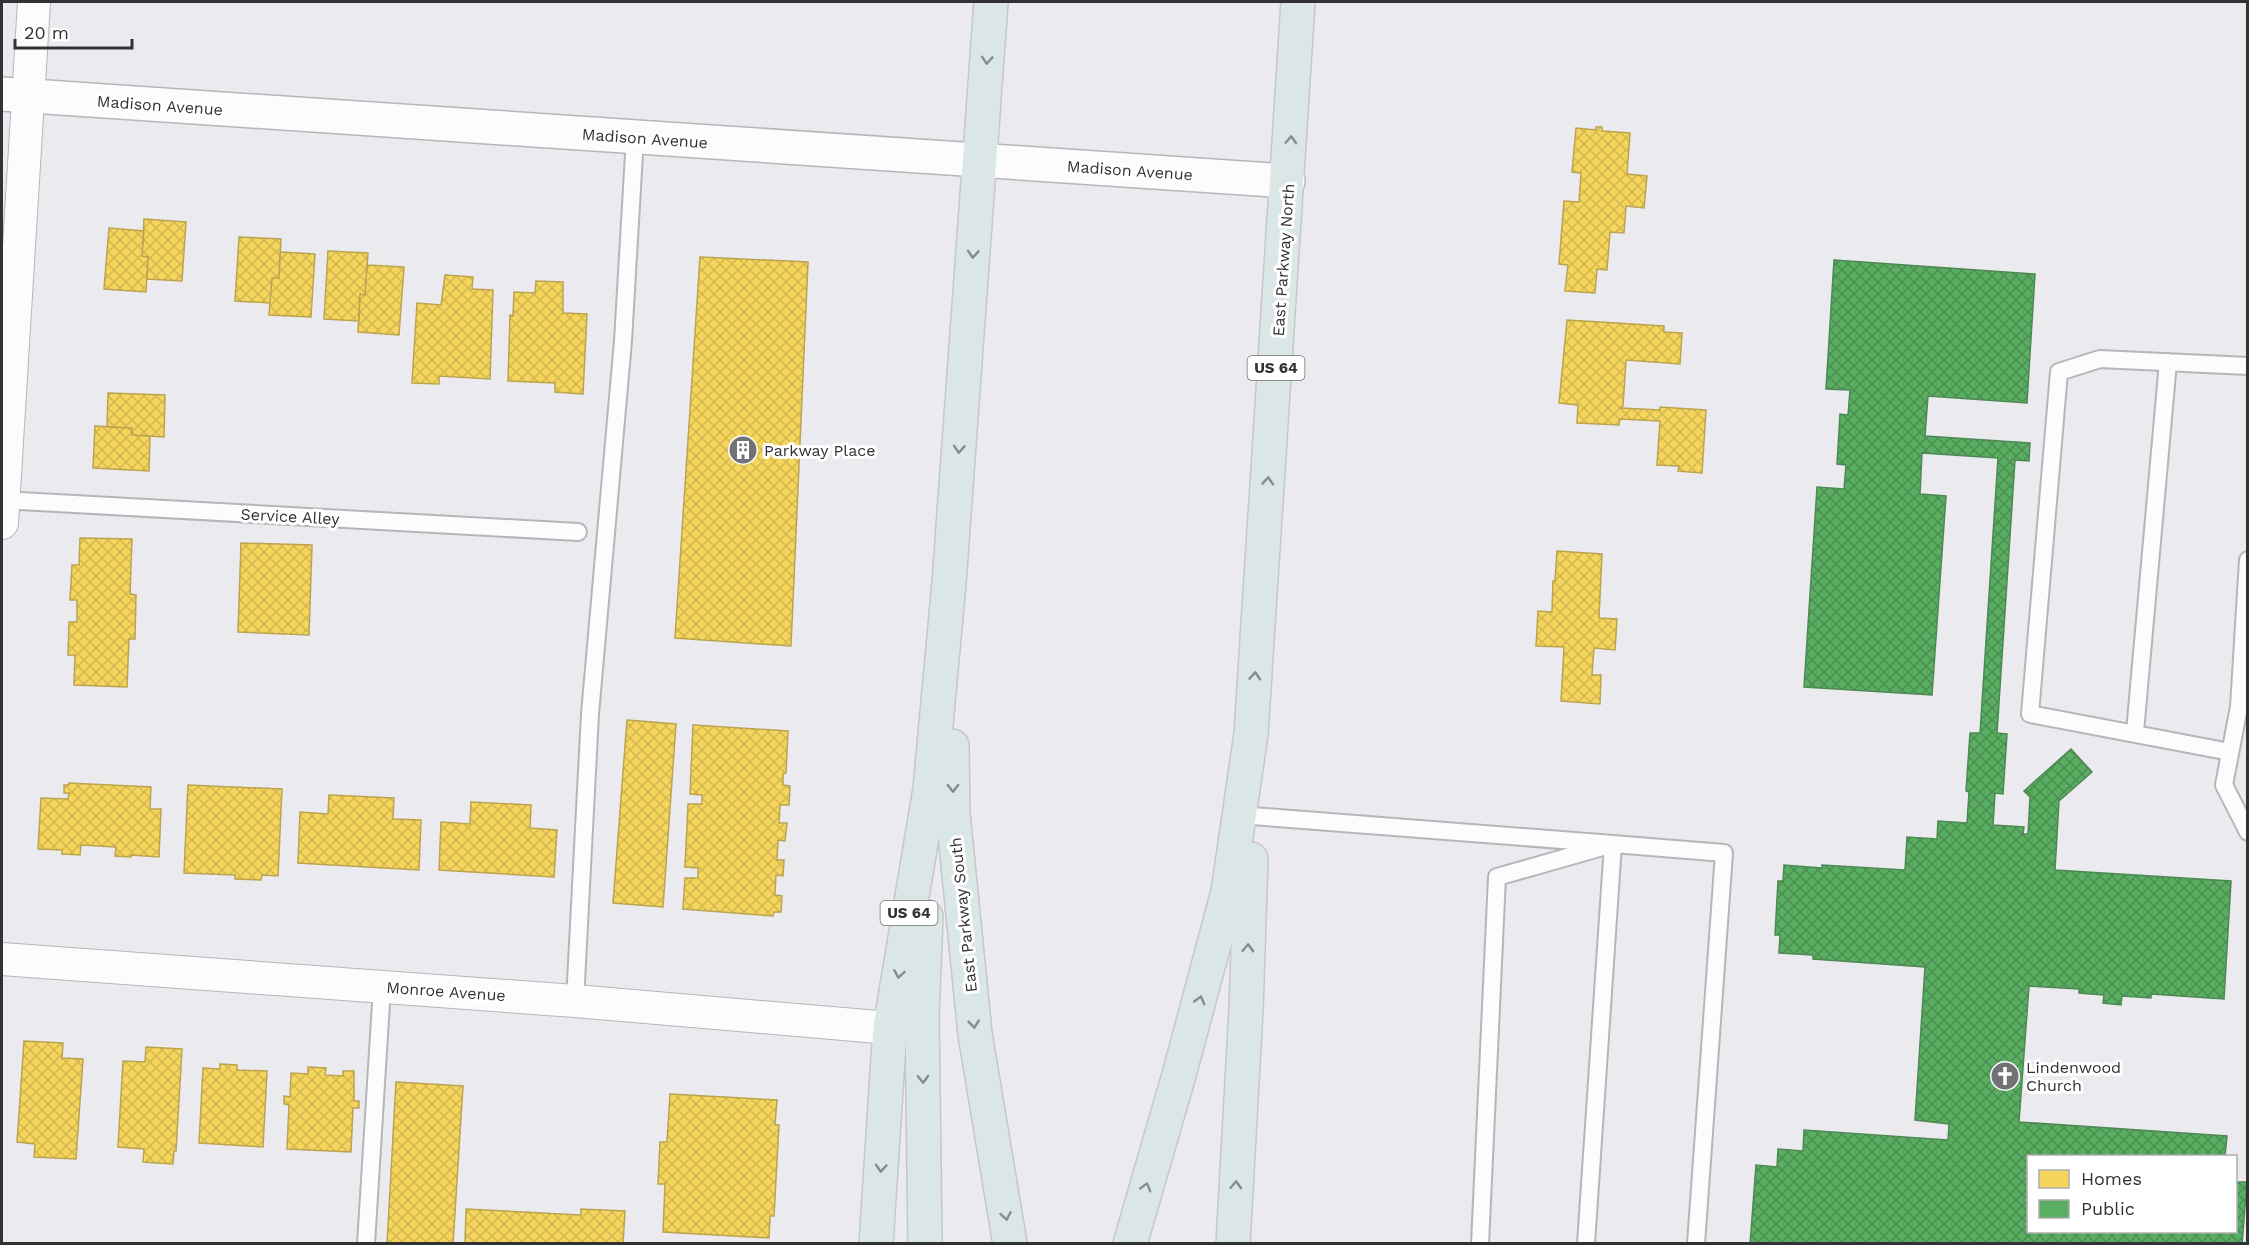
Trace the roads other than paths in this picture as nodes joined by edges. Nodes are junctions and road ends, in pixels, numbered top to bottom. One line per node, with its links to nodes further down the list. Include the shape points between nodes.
1 (34, 2): 4 (street)
2 (991, 2): 6 (main road, US 64, one-way to 6)
3 (1298, 2): 7 (main road, East Parkway North / US 64, one-way to 3)
4 (15, 95): 5 (street, Madison Avenue); 10 (street)
5 (635, 137): 6 (street, Madison Avenue); 23 (lane, via 623,341 590,714)
6 (980, 160): 7 (street, Madison Avenue); 13 (main road, US 64, one-way to 13)
7 (1288, 181): 15 (main road, East Parkway North / US 64, one-way to 7)
8 (2168, 362): 9 (lane); 14 (lane); 14 (lane, via 2100,359 2059,372 2030,714)
9 (2247, 366)
10 (2, 508): 11 (lane, Service Alley)
11 (578, 532)
12 (2247, 560): 16 (lane, via 2239,707)
13 (949, 583): 17 (main road, US 64); 28 (main road, East Parkway South, one-way to 28, via 953,814 975,1034)
14 (2135, 732): 16 (lane)
15 (1251, 734): 18 (main road, US 64); 29 (main road, one-way to 15, via 1228,892)
16 (2230, 752): 19 (lane, via 2224,785)
17 (930, 789): 24 (main road, US 64, one-way to 24); 27 (main road, one-way to 27, via 922,1013)
18 (1252, 816): 20 (lane); 30 (main road, US 64, one-way to 18)
19 (2247, 831)
20 (1613, 844): 31 (lane, via 1497,877); 32 (lane); 33 (lane, via 1724,853)
21 (2, 959): 22 (street, Monroe Avenue)
22 (382, 987): 23 (street, Monroe Avenue); 25 (lane)
23 (574, 1001): 24 (street, Monroe Avenue)
24 (890, 1028): 26 (main road, US 64, one-way to 26)
25 (366, 1244)
26 (876, 1244)
27 (925, 1244)
28 (1010, 1244)
29 (1130, 1244)
30 (1233, 1244)
31 (1480, 1244)
32 (1586, 1244)
33 (1696, 1244)

